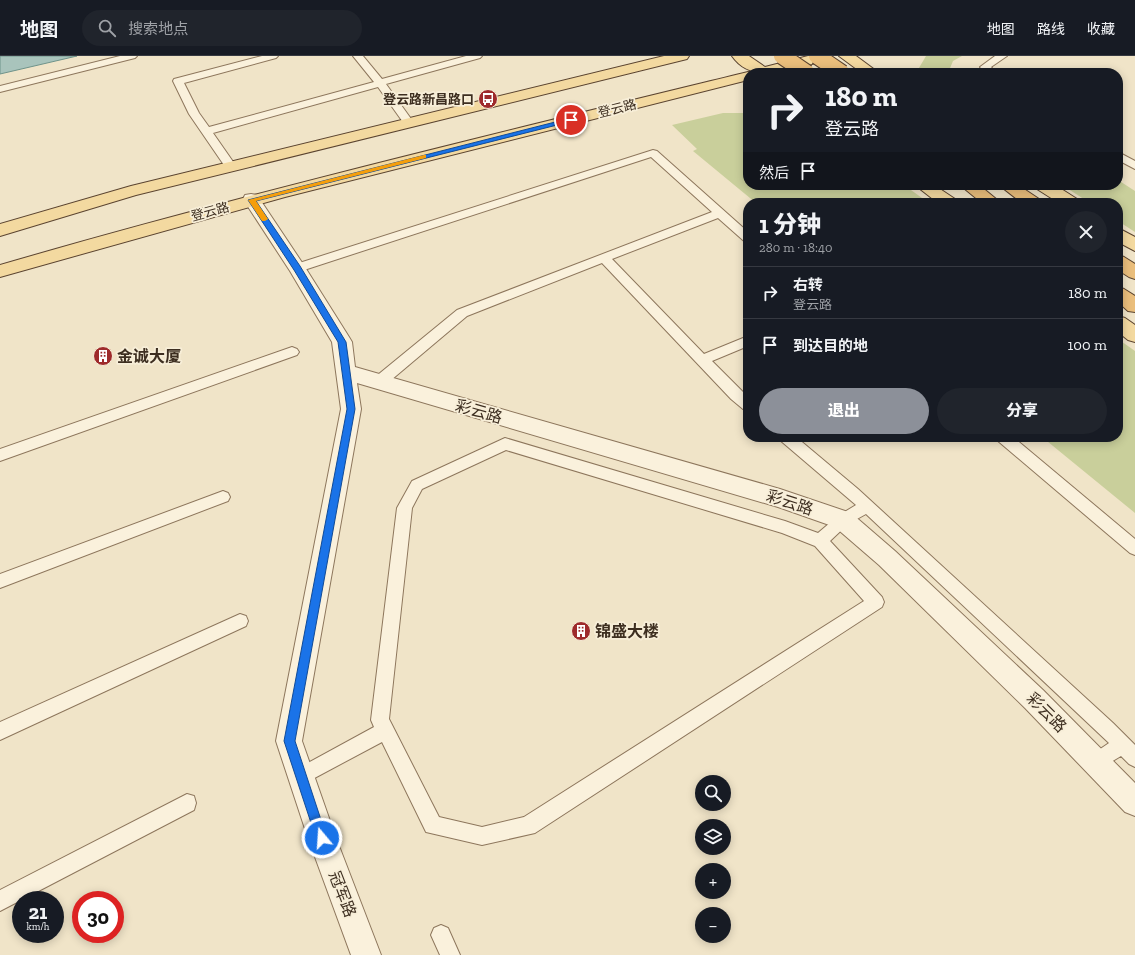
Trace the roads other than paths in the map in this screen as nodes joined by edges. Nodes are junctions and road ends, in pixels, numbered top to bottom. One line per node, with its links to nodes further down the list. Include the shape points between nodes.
1 (132, 56): 20 (lane)
2 (273, 56): 22 (lane, via 178,81 194,114)
3 (358, 56): 19 (lane)
4 (477, 56): 19 (lane)
5 (682, 56): 21 (main road)
6 (739, 56): 12 (main road)
7 (782, 56): 14 (highway, bridge)
8 (817, 56): 15 (highway, bridge)
9 (824, 56): 13 (main road, 登云路)
10 (846, 56): 16 (main road)
11 (1002, 56): 17 (lane)
12 (752, 68)
13 (781, 68)
14 (800, 68)
15 (835, 68)
16 (864, 68)
17 (986, 68)
18 (743, 78): 34 (main road, 登云路)
19 (380, 83): 21 (lane); 22 (lane)
20 (0, 89)
21 (409, 123): 24 (main road)
22 (207, 131): 24 (lane)
23 (1123, 158): 25 (lane)
24 (230, 166): 36 (main road, via 131,191)
25 (1135, 166)
26 (930, 190): 30 (main road)
27 (975, 190): 31 (highway)
28 (1014, 190): 32 (highway)
29 (1051, 190): 33 (main road)
30 (942, 198)
31 (986, 198)
32 (1026, 198)
33 (1063, 198)
34 (251, 200): 42 (street, 冠军路); 43 (main road, 登云路, via 122,234)
35 (720, 213): 37 (lane); 40 (lane); 42 (lane, via 653,153)
36 (0, 230)
37 (743, 234)
38 (1123, 237): 39 (main road)
39 (1135, 245)
40 (604, 258): 51 (lane); 53 (lane, via 462,313)
41 (1123, 265): 44 (highway)
42 (297, 268): 52 (street, 冠军路, via 342,342)
43 (0, 271)
44 (1135, 273)
45 (1123, 297): 46 (highway)
46 (1135, 306)
47 (1123, 326): 48 (main road)
48 (1135, 334)
49 (743, 343): 51 (lane)
50 (292, 352): 57 (lane)
51 (702, 360): 54 (lane)
52 (346, 372): 53 (street, 彩云路); 70 (street, 冠军路, via 351,409 289,741)
53 (379, 382): 60 (street, 彩云路, via 780,498)
54 (743, 400)
55 (792, 442): 59 (lane)
56 (1009, 442): 62 (lane)
57 (0, 455)
58 (223, 497): 63 (lane)
59 (867, 506): 60 (lane); 67 (lane)
60 (843, 520): 61 (lane); 69 (street, 彩云路, via 887,558)
61 (820, 542): 65 (lane, via 785,527 504,444 417,485 405,508 380,720); 65 (lane, via 876,602 528,826 482,836 433,825)
62 (1135, 548)
63 (0, 581)
64 (240, 621): 66 (lane)
65 (386, 730): 70 (lane)
66 (0, 732)
67 (1122, 745): 68 (lane); 69 (lane)
68 (1135, 758)
69 (1096, 762): 71 (street, 彩云路)
70 (301, 776): 75 (street, 冠军路)
71 (1135, 802)
72 (187, 803): 73 (lane)
73 (0, 901)
74 (441, 935): 76 (lane)
75 (366, 955)
76 (450, 955)

